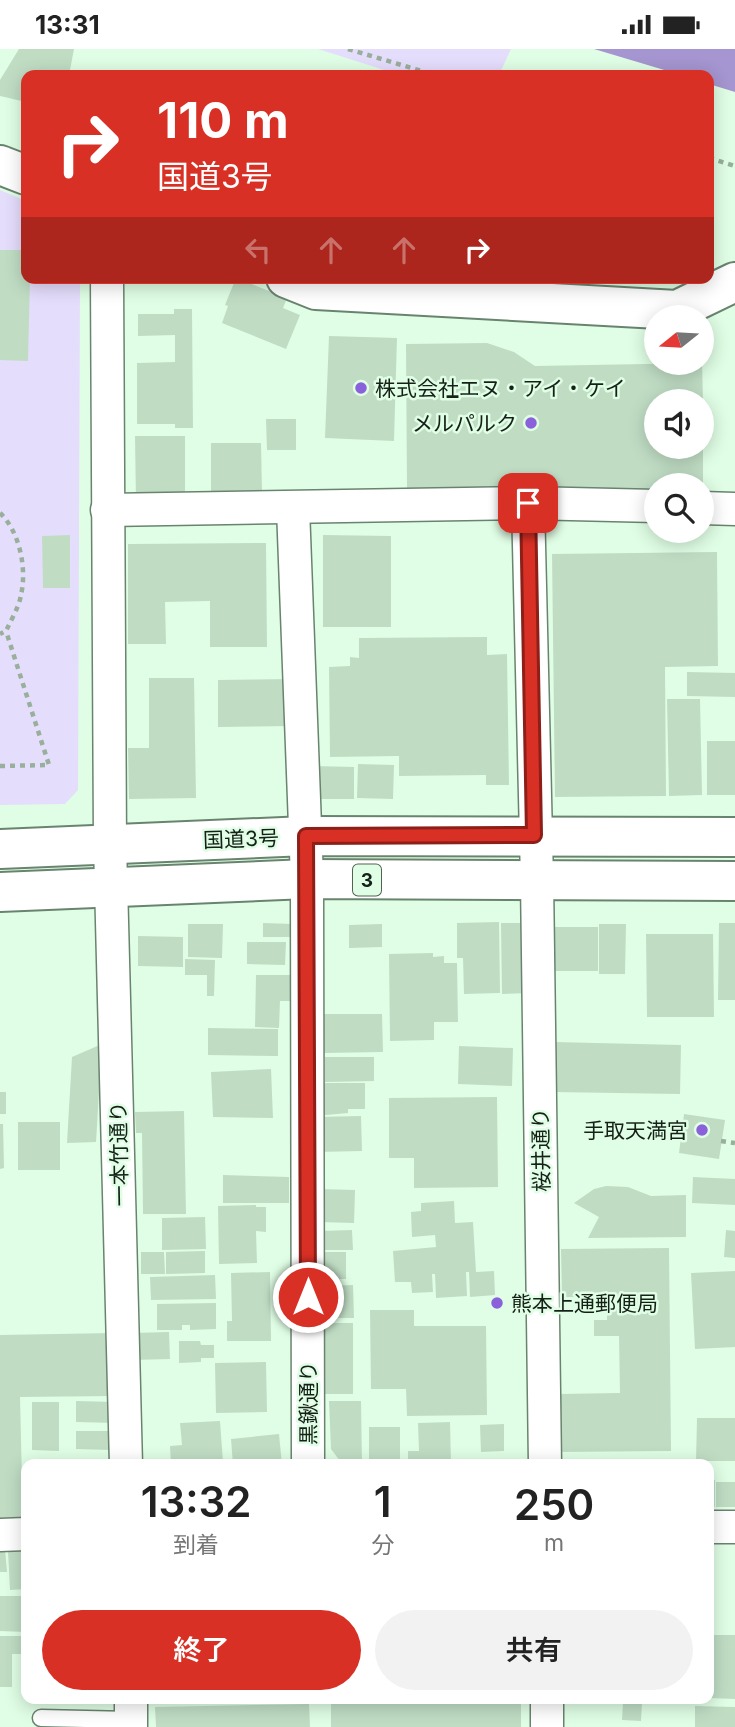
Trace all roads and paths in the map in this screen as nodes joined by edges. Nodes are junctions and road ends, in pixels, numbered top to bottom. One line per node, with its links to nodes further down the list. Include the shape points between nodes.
1 (348, 49): 2 (path)
2 (418, 70)
3 (714, 160): 5 (path)
4 (0, 165): 6 (main road)
5 (735, 166)
6 (21, 173)
7 (735, 282): 9 (main road, via 677,310 316,290)
8 (107, 284): 15 (street, 一本竹通り)
9 (301, 284)
10 (528, 503): 11 (street); 12 (street); 20 (street, 桜井通り)
11 (644, 506)
12 (293, 508): 15 (street); 21 (street, 黒鍬通り)
13 (714, 508): 14 (street)
14 (735, 509)
15 (107, 510): 23 (street, 一本竹通り)
16 (0, 513): 17 (path, via 22,553 21,595)
17 (6, 631): 18 (path); 19 (path, via 49,765)
18 (0, 634)
19 (0, 766)
20 (534, 835): 21 (main road, 国道3号 / 3); 22 (main road, 国道3号 / 3); 26 (street, 桜井通り)
21 (306, 836): 23 (main road, 国道3号 / 3); 25 (street, 黒鍬通り)
22 (735, 837)
23 (110, 844): 24 (main road, 国道3号 / 3); 28 (street, 一本竹通り)
24 (0, 849)
25 (307, 879): 26 (main road, 国道3号 / 3); 28 (main road, 国道3号 / 3); 33 (street, 黒鍬通り)
26 (537, 880): 27 (main road, 国道3号 / 3); 34 (street, 桜井通り)
27 (735, 881)
28 (112, 888): 29 (main road, 国道3号 / 3); 32 (street, 一本竹通り)
29 (0, 892)
30 (721, 1141): 31 (path)
31 (735, 1143)
32 (126, 1459)
33 (308, 1459)
34 (545, 1459)
35 (714, 1527): 36 (street)
36 (735, 1527)
37 (21, 1534): 38 (street)
38 (0, 1535)
39 (547, 1704): 42 (street)
40 (131, 1715): 41 (lane)
41 (41, 1718)
42 (547, 1727)

